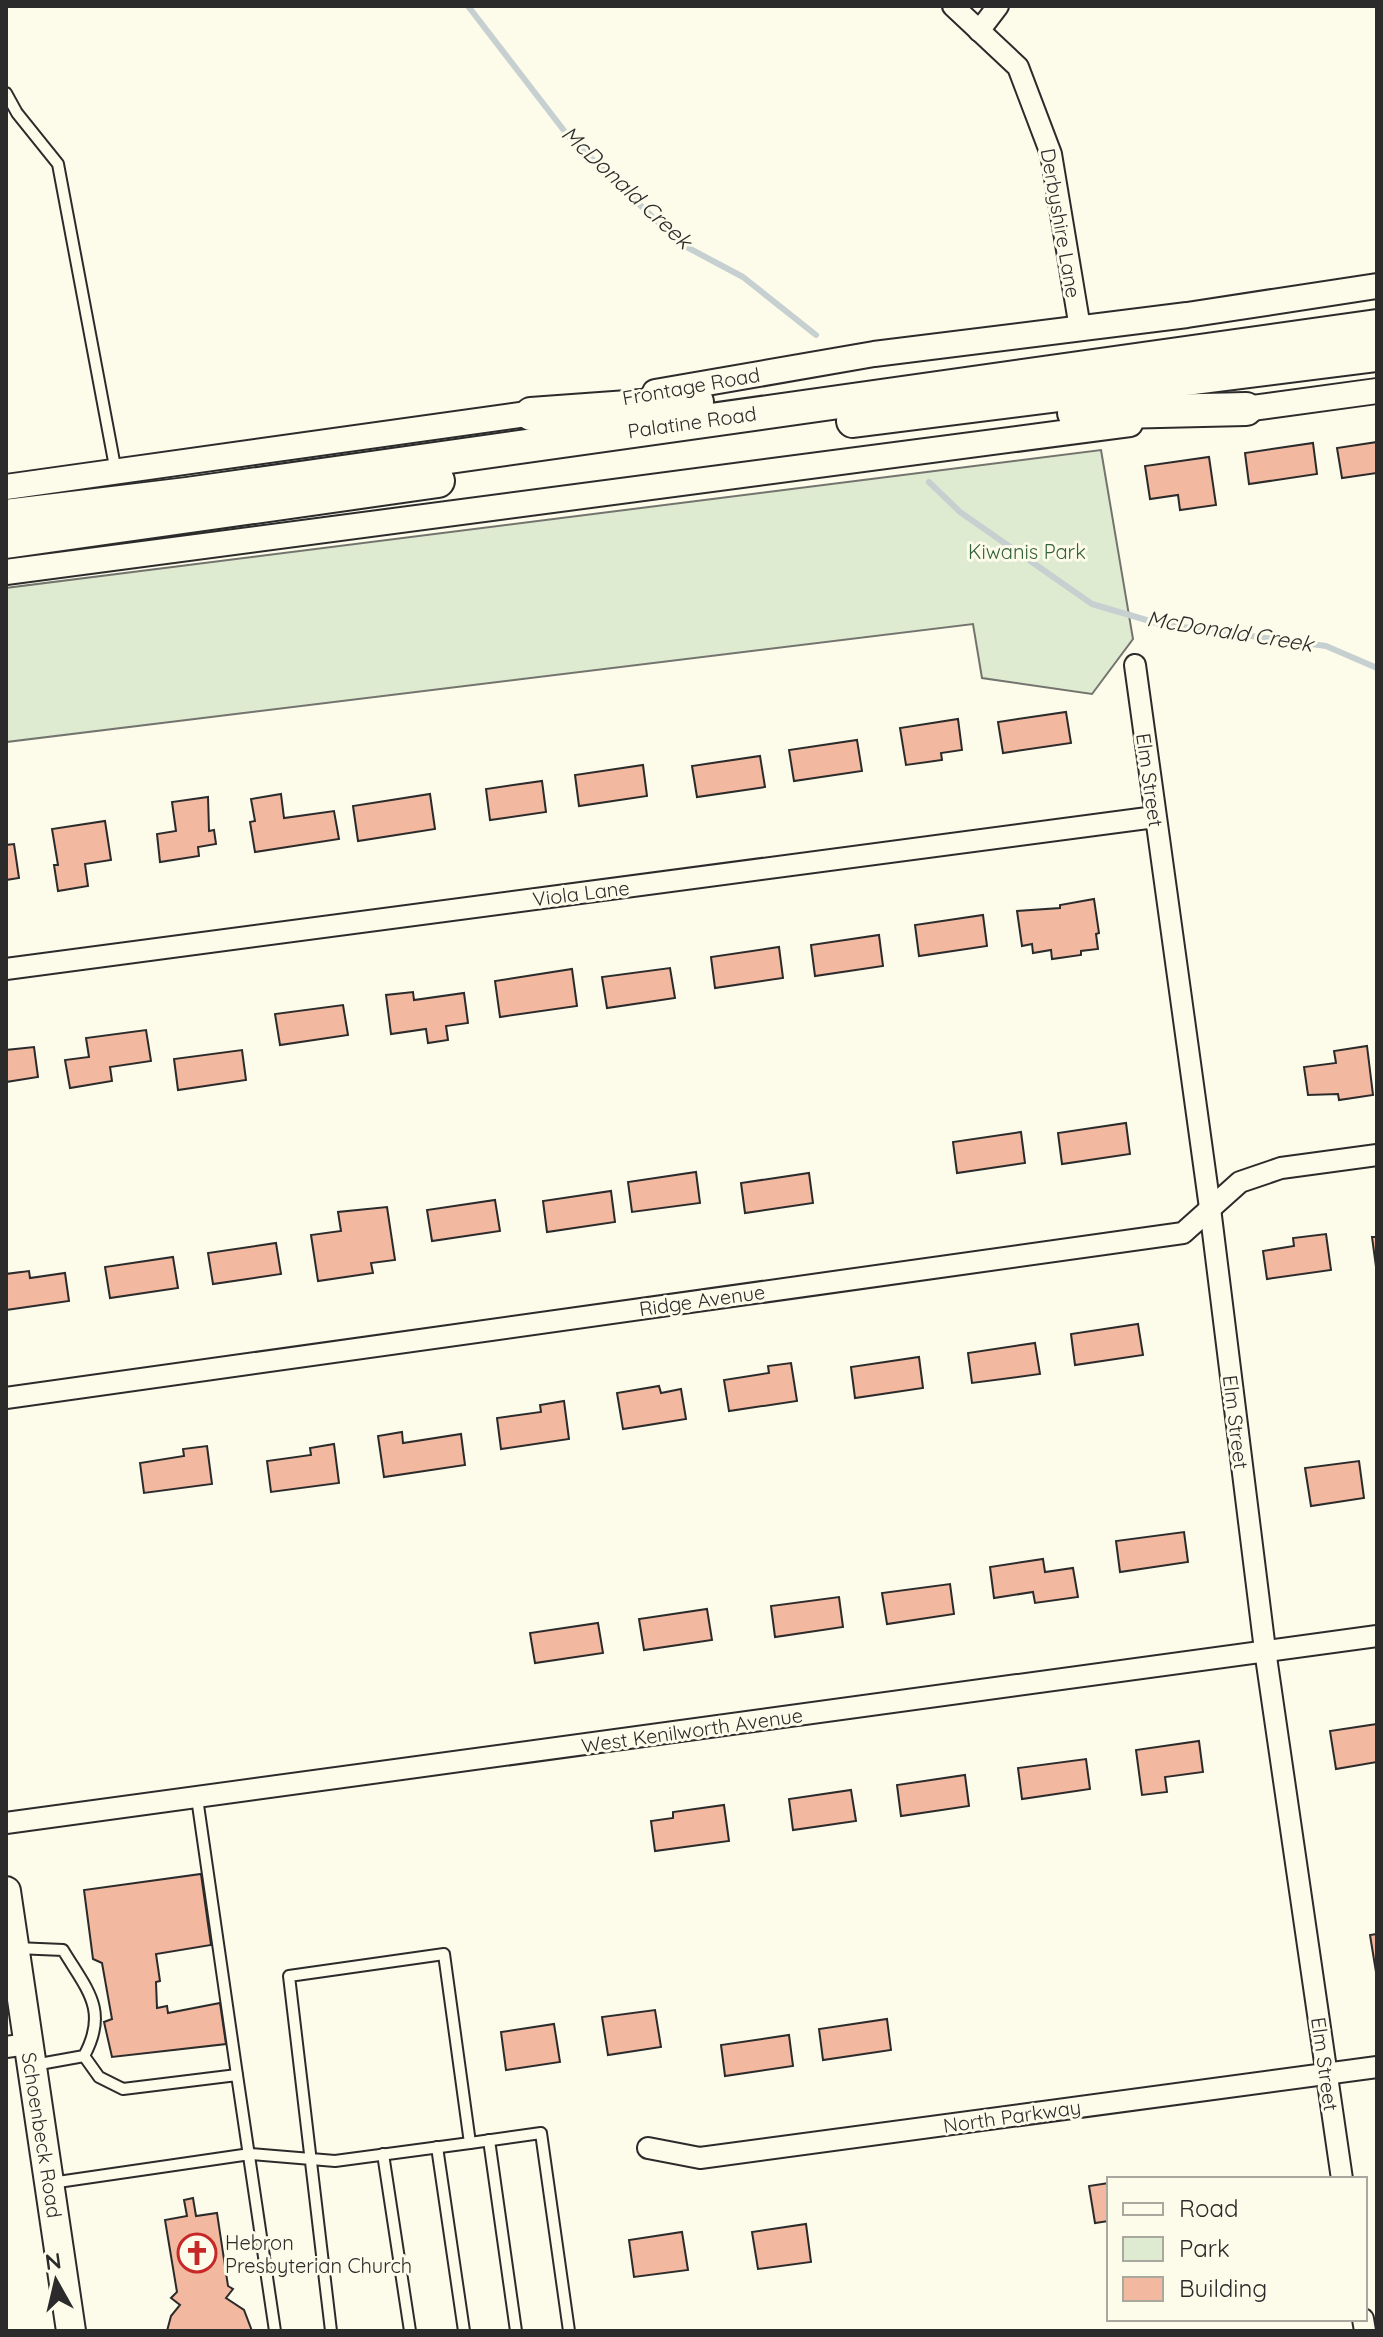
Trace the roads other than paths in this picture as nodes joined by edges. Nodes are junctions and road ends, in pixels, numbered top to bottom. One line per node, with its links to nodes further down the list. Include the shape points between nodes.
1 (953, 6): 3 (street, Derbyshire Lane)
2 (998, 6): 3 (street)
3 (979, 31): 7 (street, Derbyshire Lane, via 1018,67 1051,154)
4 (6, 93): 14 (lane, via 58,164)
5 (1377, 286): 7 (street, Frontage Road)
6 (1377, 326): 9 (highway, Palatine Road)
7 (1080, 328): 12 (street, Frontage Road, via 874,354)
8 (1377, 355): 13 (highway, Palatine Road)
9 (971, 382): 12 (highway); 16 (highway, Palatine Road)
10 (1377, 391): 11 (street)
11 (1246, 409): 13 (highway); 18 (street)
12 (531, 414): 14 (street, Frontage Road)
13 (879, 418): 17 (highway, Palatine Road)
14 (116, 472): 15 (street, Frontage Road)
15 (6, 487)
16 (6, 516)
17 (6, 542)
18 (6, 572)
19 (1135, 665): 20 (street, Elm Street)
20 (1155, 817): 21 (street, Viola Lane); 23 (street, Elm Street)
21 (6, 969)
22 (1377, 1155): 23 (street, Ridge Avenue, via 1281,1168 1240,1182)
23 (1210, 1208): 24 (street, Ridge Avenue, via 1183,1233); 26 (street, Elm Street)
24 (6, 1398)
25 (1377, 1636): 26 (street, West Kenilworth Avenue)
26 (1265, 1650): 27 (street, West Kenilworth Avenue); 34 (street, Elm Street)
27 (197, 1798): 28 (street, West Kenilworth Avenue); 35 (lane)
28 (6, 1823)
29 (6, 1891): 30 (main road, Schoenbeck Road)
30 (14, 1948): 31 (main road, Schoenbeck Road); 32 (lane, via 63,1950 95,2005 95,2036)
31 (22, 2052): 32 (lane); 44 (main road, Schoenbeck Road)
32 (84, 2056): 35 (lane, via 99,2077 123,2089)
33 (1377, 2067): 34 (street, North Parkway)
34 (1326, 2074): 39 (street, North Parkway, via 700,2158); 43 (street, Elm Street)
35 (237, 2075): 40 (lane)
36 (489, 2140): 37 (lane); 50 (lane); 51 (lane, via 541,2133)
37 (470, 2143): 38 (lane); 42 (lane, via 444,1954 289,1976)
38 (437, 2147): 41 (lane); 49 (lane)
39 (648, 2148)
40 (250, 2154): 42 (lane); 44 (lane); 46 (lane)
41 (383, 2154): 42 (lane); 48 (lane)
42 (310, 2159): 47 (lane)
43 (1342, 2177)
44 (49, 2184): 45 (main road, Schoenbeck Road)
45 (71, 2331)
46 (275, 2331)
47 (331, 2331)
48 (410, 2331)
49 (464, 2331)
50 (516, 2331)
51 (569, 2331)

